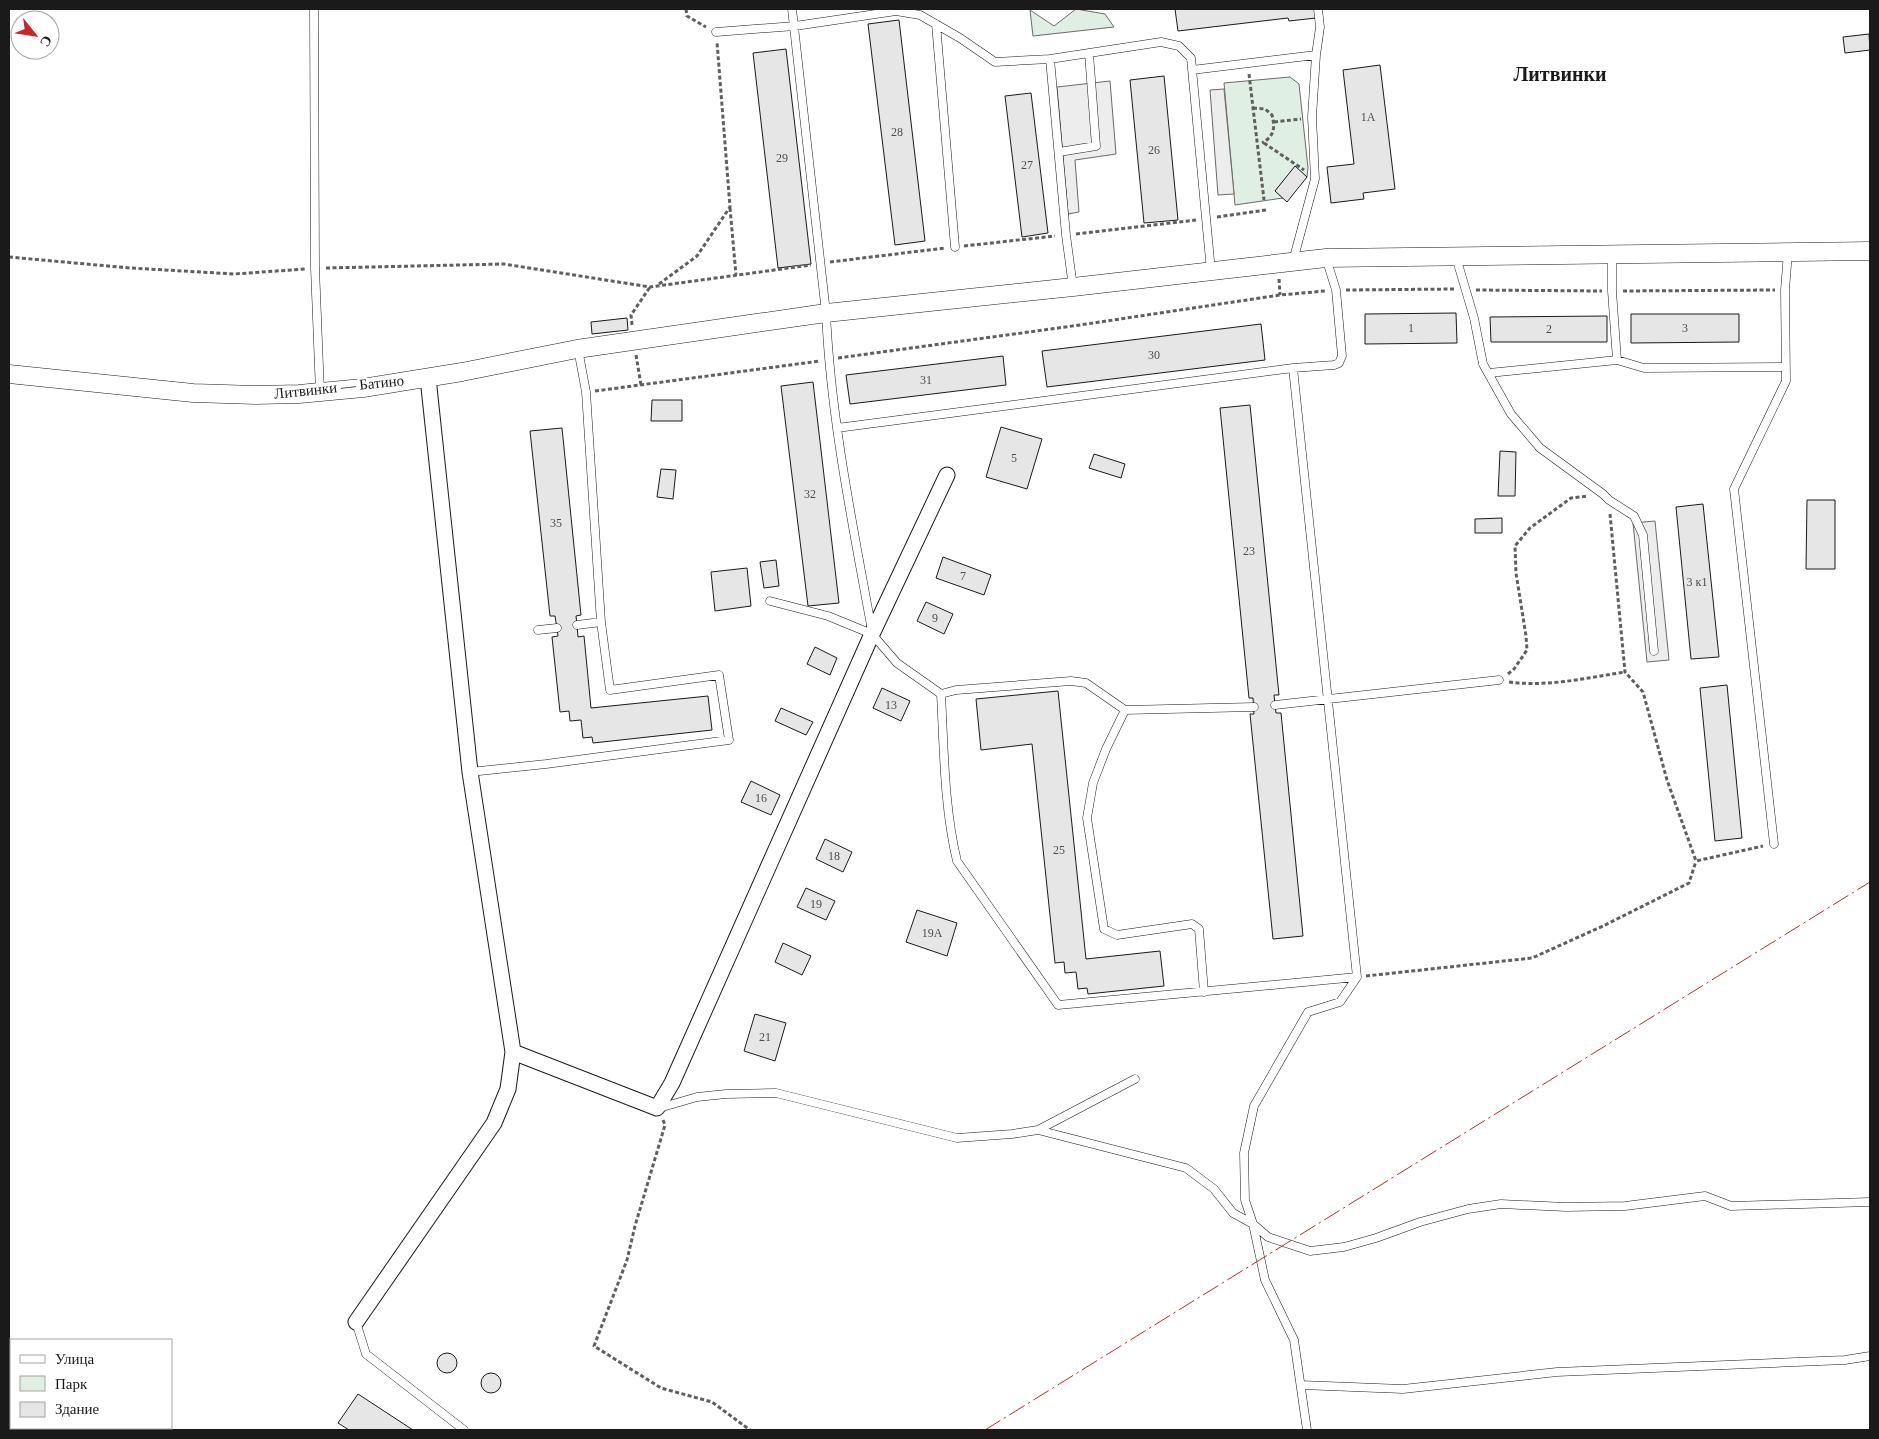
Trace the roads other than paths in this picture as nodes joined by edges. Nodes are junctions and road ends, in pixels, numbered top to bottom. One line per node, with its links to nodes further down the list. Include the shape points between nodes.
1 (314, 9): 29 (lane, via 315,268)
2 (792, 9): 5 (lane)
3 (1318, 9): 8 (lane, via 1320,27)
4 (936, 24): 5 (lane, via 920,16 896,11); 9 (lane, via 995,62); 12 (lane)
5 (795, 26): 6 (lane); 21 (lane)
6 (716, 32)
7 (1089, 53): 9 (lane); 10 (lane, via 1161,42 1179,46 1191,58); 11 (lane, via 1096,146)
8 (1316, 55): 10 (lane); 18 (lane, via 1312,117 1316,179)
9 (1050, 59): 11 (lane)
10 (1192, 70): 19 (lane)
11 (1058, 152): 20 (lane)
12 (955, 247)
13 (1870, 251): 14 (street, Литвинки — Батино)
14 (1788, 252): 15 (street, Литвинки — Батино); 24 (lane)
15 (1612, 254): 16 (street, Литвинки — Батино); 23 (lane)
16 (1456, 255): 17 (street, Литвинки — Батино); 26 (lane)
17 (1326, 258): 18 (street, Литвинки — Батино); 25 (lane, via 1336,290 1342,356 1334,365)
18 (1293, 261): 19 (street, Литвинки — Батино)
19 (1211, 271): 20 (street, Литвинки — Батино)
20 (1073, 287): 21 (street, Литвинки — Батино)
21 (826, 314): 22 (street, Литвинки — Батино); 30 (lane)
22 (578, 349): 28 (street, Литвинки — Батино); 33 (lane, via 586,392)
23 (1617, 360): 24 (lane, via 1644,368); 26 (lane)
24 (1786, 366): 46 (lane, via 1786,381 1734,489)
25 (1293, 368): 30 (lane); 41 (lane)
26 (1488, 373): 38 (lane, via 1511,414 1540,448 1634,516 1643,535)
27 (9, 374): 29 (street, Литвинки — Батино, via 193,393)
28 (428, 378): 29 (street, Литвинки — Батино); 45 (street)
29 (320, 392)
30 (837, 428): 37 (lane)
31 (947, 475): 37 (street)
32 (770, 601): 37 (lane, via 828,616)
33 (601, 622): 34 (lane); 45 (lane, via 610,690 719,675 729,740)
34 (577, 625)
35 (557, 628): 36 (lane)
36 (538, 630)
37 (872, 634): 40 (lane, via 897,663); 51 (street, via 672,1083)
38 (1654, 651)
39 (1499, 680): 41 (lane)
40 (941, 694): 44 (lane, via 1071,681 1086,683); 48 (lane, via 946,778 957,861 1054,1001 1063,1005)
41 (1327, 699): 42 (lane); 47 (lane)
42 (1275, 705)
43 (1254, 707): 44 (lane)
44 (1125, 710): 48 (lane, via 1094,783 1088,818 1104,929 1117,935 1192,924 1199,929)
45 (470, 772): 49 (street)
46 (1774, 844)
47 (1357, 978): 48 (lane); 54 (lane, via 1340,1002 1308,1012 1254,1106 1244,1153 1245,1200)
48 (1204, 992)
49 (513, 1052): 51 (street); 55 (street, via 508,1089 494,1123)
50 (1135, 1079): 52 (lane)
51 (657, 1108): 52 (lane, via 697,1096 776,1093 957,1138)
52 (1038, 1130): 54 (lane, via 1186,1168 1214,1188 1233,1213)
53 (1870, 1202): 54 (lane, via 1731,1206 1705,1196 1625,1206 1501,1204 1420,1222 1344,1247 1310,1251 1268,1237)
54 (1253, 1224): 57 (lane, via 1265,1280 1294,1340)
55 (356, 1322): 58 (lane, via 366,1354)
56 (1870, 1356): 57 (lane, via 1845,1360 1557,1372 1404,1389)
57 (1301, 1385): 59 (lane)
58 (464, 1430)
59 (1307, 1430)

